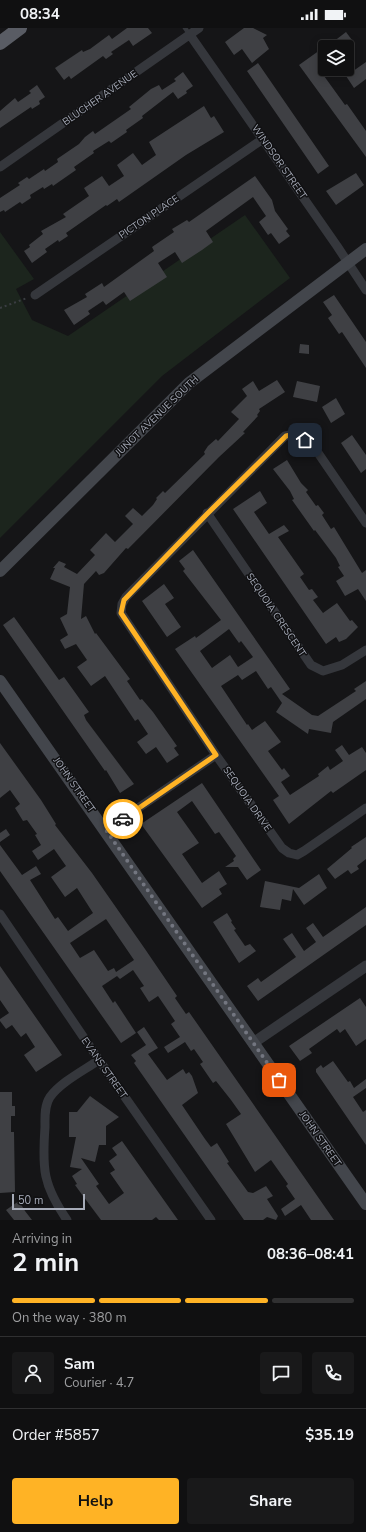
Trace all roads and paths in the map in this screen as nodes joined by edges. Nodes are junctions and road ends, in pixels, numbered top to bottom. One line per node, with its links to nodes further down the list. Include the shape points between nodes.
1 (20, 28): 4 (highway)
2 (199, 28): 3 (street, BLUCHER AVENUE)
3 (187, 31): 5 (street, WINDSOR STREET); 6 (street, BLUCHER AVENUE)
4 (0, 43)
5 (263, 139): 8 (street, WINDSOR STREET); 10 (street, PICTON PLACE)
6 (0, 167)
7 (366, 249): 8 (main road, JUNOT AVENUE SOUTH)
8 (348, 261): 9 (street, WINDSOR STREET); 14 (main road, JUNOT AVENUE SOUTH, via 189,383)
9 (366, 290)
10 (35, 295): 11 (path)
11 (0, 308)
12 (207, 514): 13 (street, SEQUOIA DRIVE, via 286,436 295,434 314,447); 15 (street, SEQUOIA CRESCENT, via 311,666 323,671 342,664); 17 (street, SEQUOIA DRIVE, via 126,597 121,613)
13 (366, 523)
14 (0, 571)
15 (366, 650)
16 (0, 681): 19 (main road, JOHN STREET)
17 (216, 755): 18 (street, SEQUOIA DRIVE, via 282,848 289,853 296,855 304,851); 19 (street)
18 (366, 808)
19 (106, 830): 22 (main road, JOHN STREET)
20 (0, 914): 23 (street, EVANS STREET)
21 (365, 969): 22 (street)
22 (253, 1043): 24 (main road, JOHN STREET)
23 (99, 1060): 25 (street, via 57,1089 49,1099 46,1109 43,1158 46,1183); 26 (street, EVANS STREET)
24 (366, 1204)
25 (67, 1220)
26 (210, 1220)

